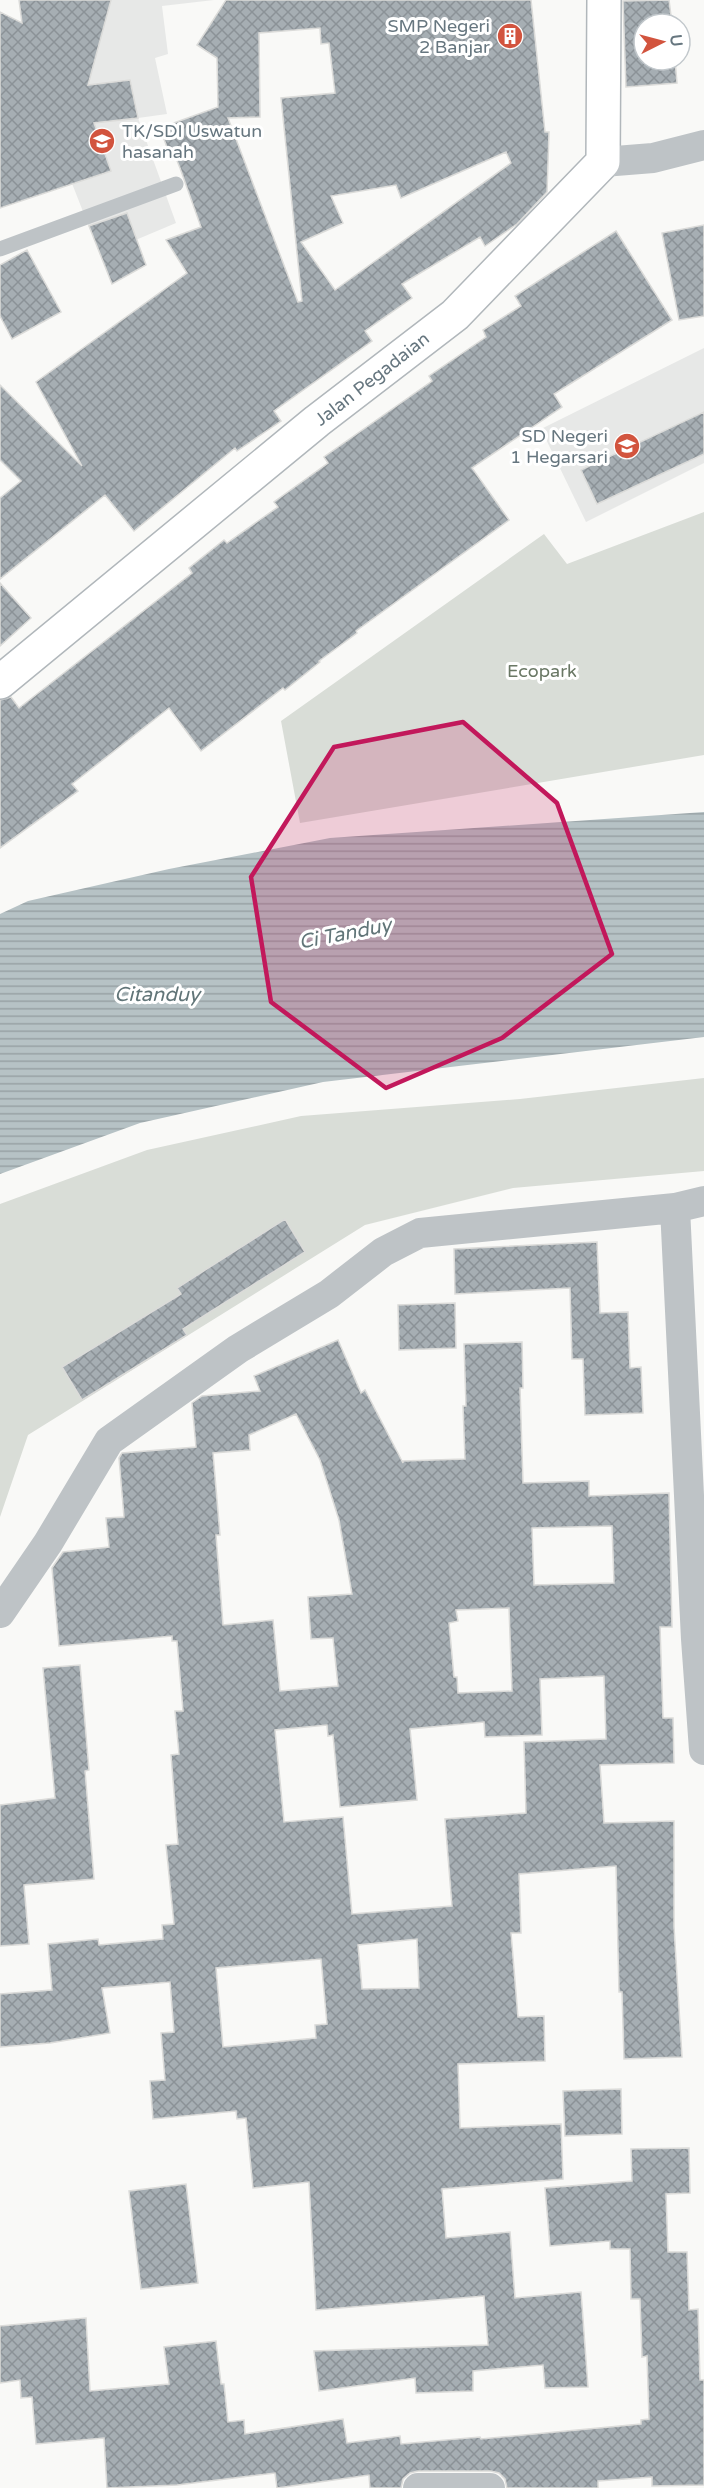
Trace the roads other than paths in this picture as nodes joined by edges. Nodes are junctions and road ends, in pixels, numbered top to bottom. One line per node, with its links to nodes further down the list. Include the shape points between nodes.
1 (604, 0): 3 (street)
2 (704, 145): 3 (street, via 653,158)
3 (603, 162): 6 (street, Jalan Pegadaian, via 455,315 317,421)
4 (176, 184): 5 (lane)
5 (0, 249)
6 (0, 682)
7 (704, 1201): 8 (street)
8 (675, 1208): 9 (street, via 420,1233 383,1252 329,1294 238,1349 109,1441 48,1543); 10 (street)
9 (0, 1613)
10 (704, 1750)
11 (418, 2488): 12 (street)
12 (490, 2488)

